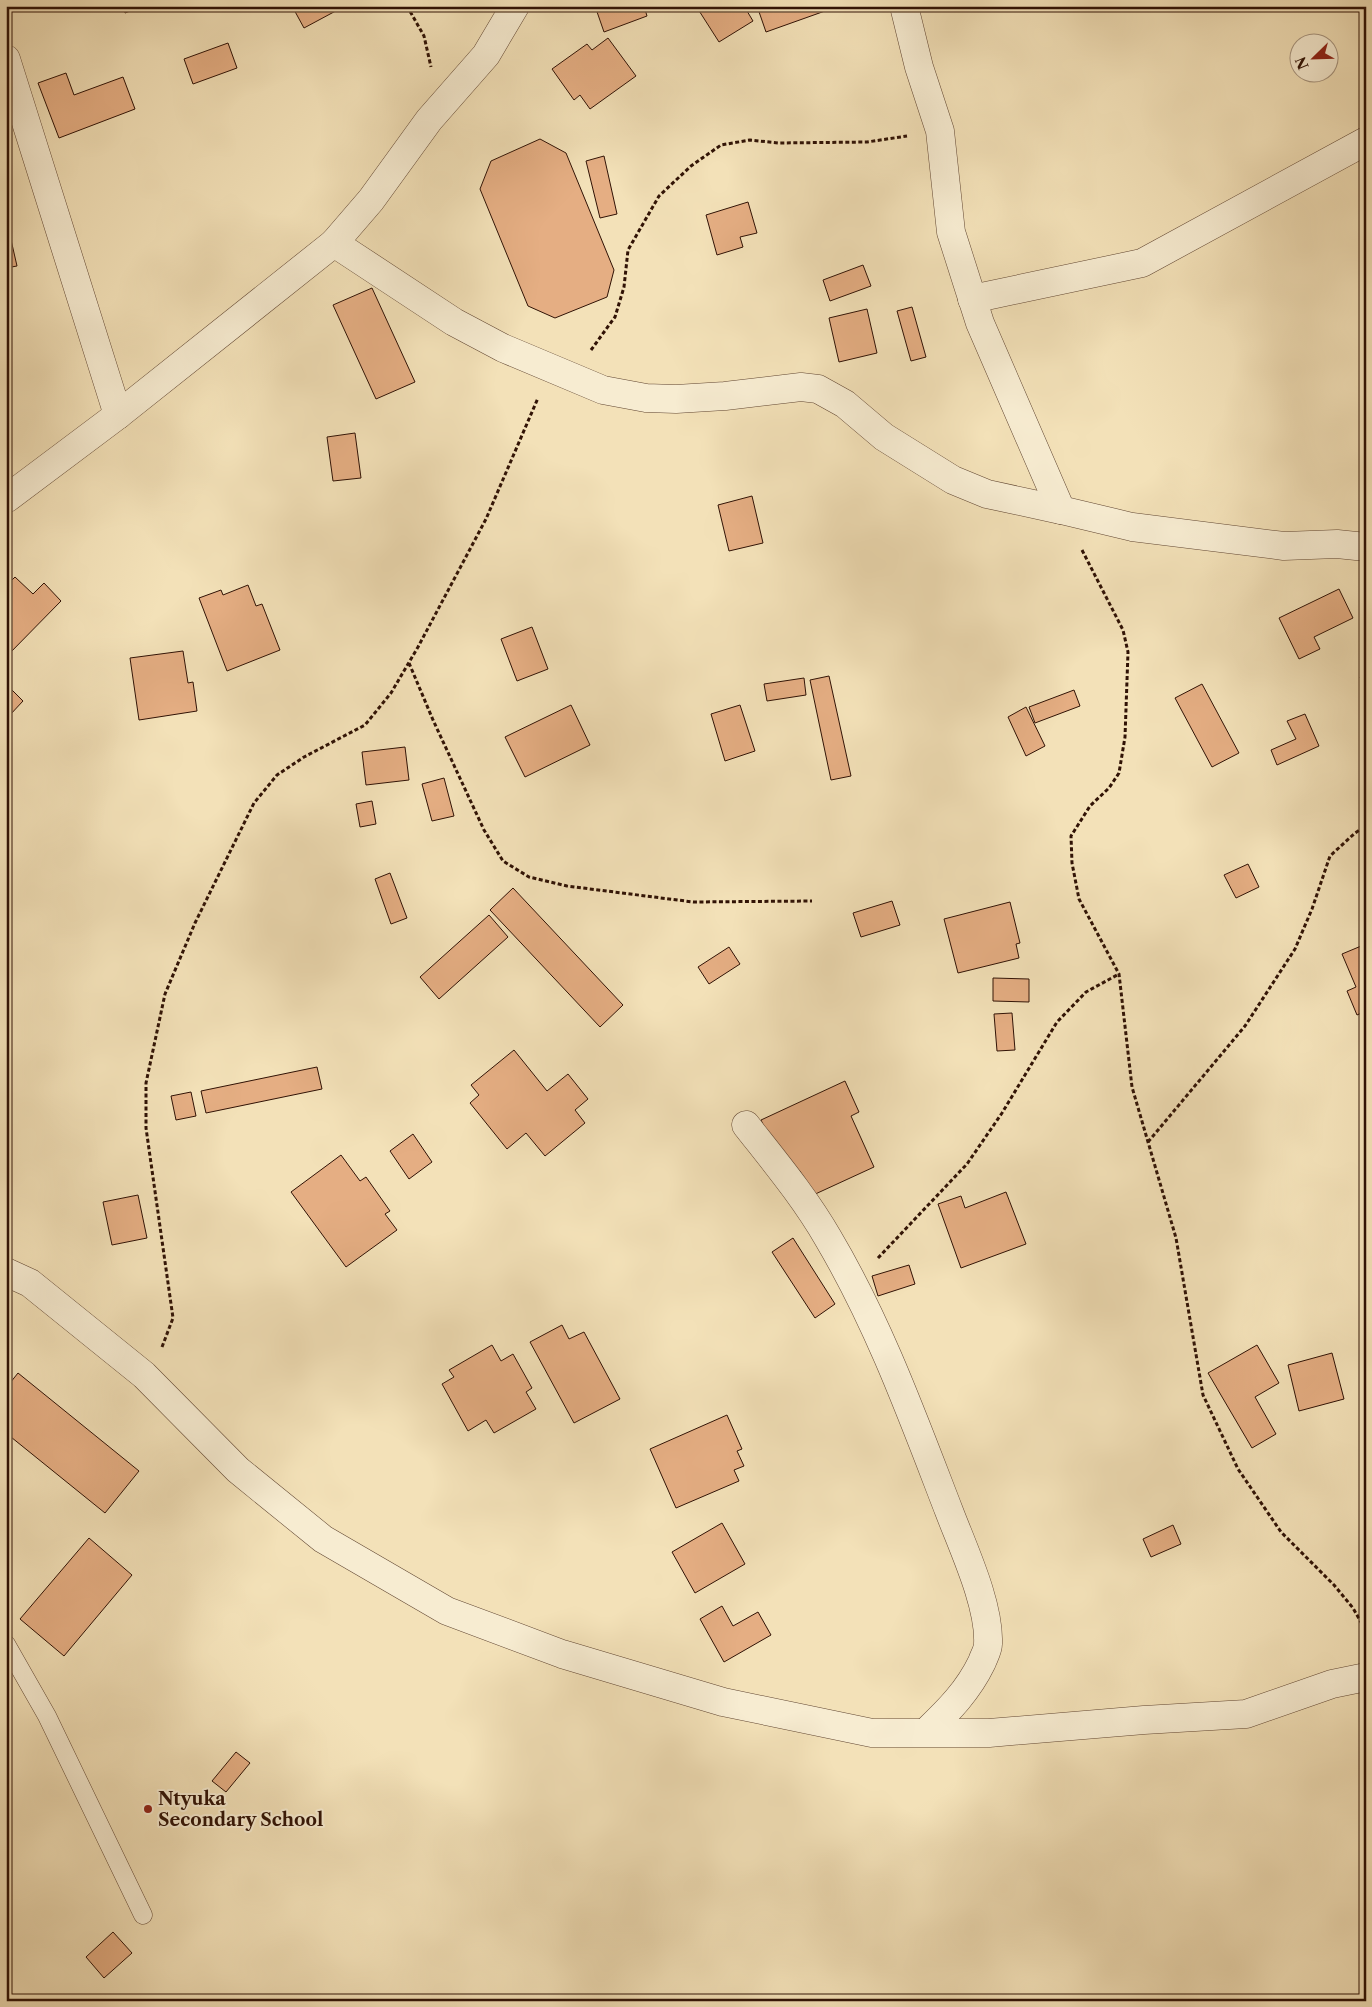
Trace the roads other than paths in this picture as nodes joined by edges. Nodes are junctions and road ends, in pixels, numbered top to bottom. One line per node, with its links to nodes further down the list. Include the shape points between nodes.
1 (515, 6): 5 (street, via 486,55 429,120 371,200)
2 (904, 6): 6 (street, via 940,131 951,232)
3 (6, 59): 7 (street)
4 (1366, 141): 6 (street, via 1142,263)
5 (334, 242): 7 (street); 9 (street, via 454,322 503,348 603,390 646,398 725,396 800,387 818,389 845,404 884,437 952,480 987,494)
6 (972, 299): 9 (street)
7 (118, 415): 8 (street)
8 (6, 498)
9 (1061, 510): 10 (street, via 1132,527 1284,546)
10 (1366, 546)
11 (746, 1125): 15 (street, via 796,1189 828,1237 854,1285 901,1388 975,1579 987,1623 989,1646 960,1700)
12 (6, 1272): 15 (street, via 30,1283 144,1375 238,1470 323,1539 447,1611 562,1654 723,1702 872,1733)
13 (6, 1644): 16 (lane, via 47,1716)
14 (1366, 1677): 15 (street, via 1332,1684 1246,1714 989,1733)
15 (926, 1732)
16 (144, 1916)

